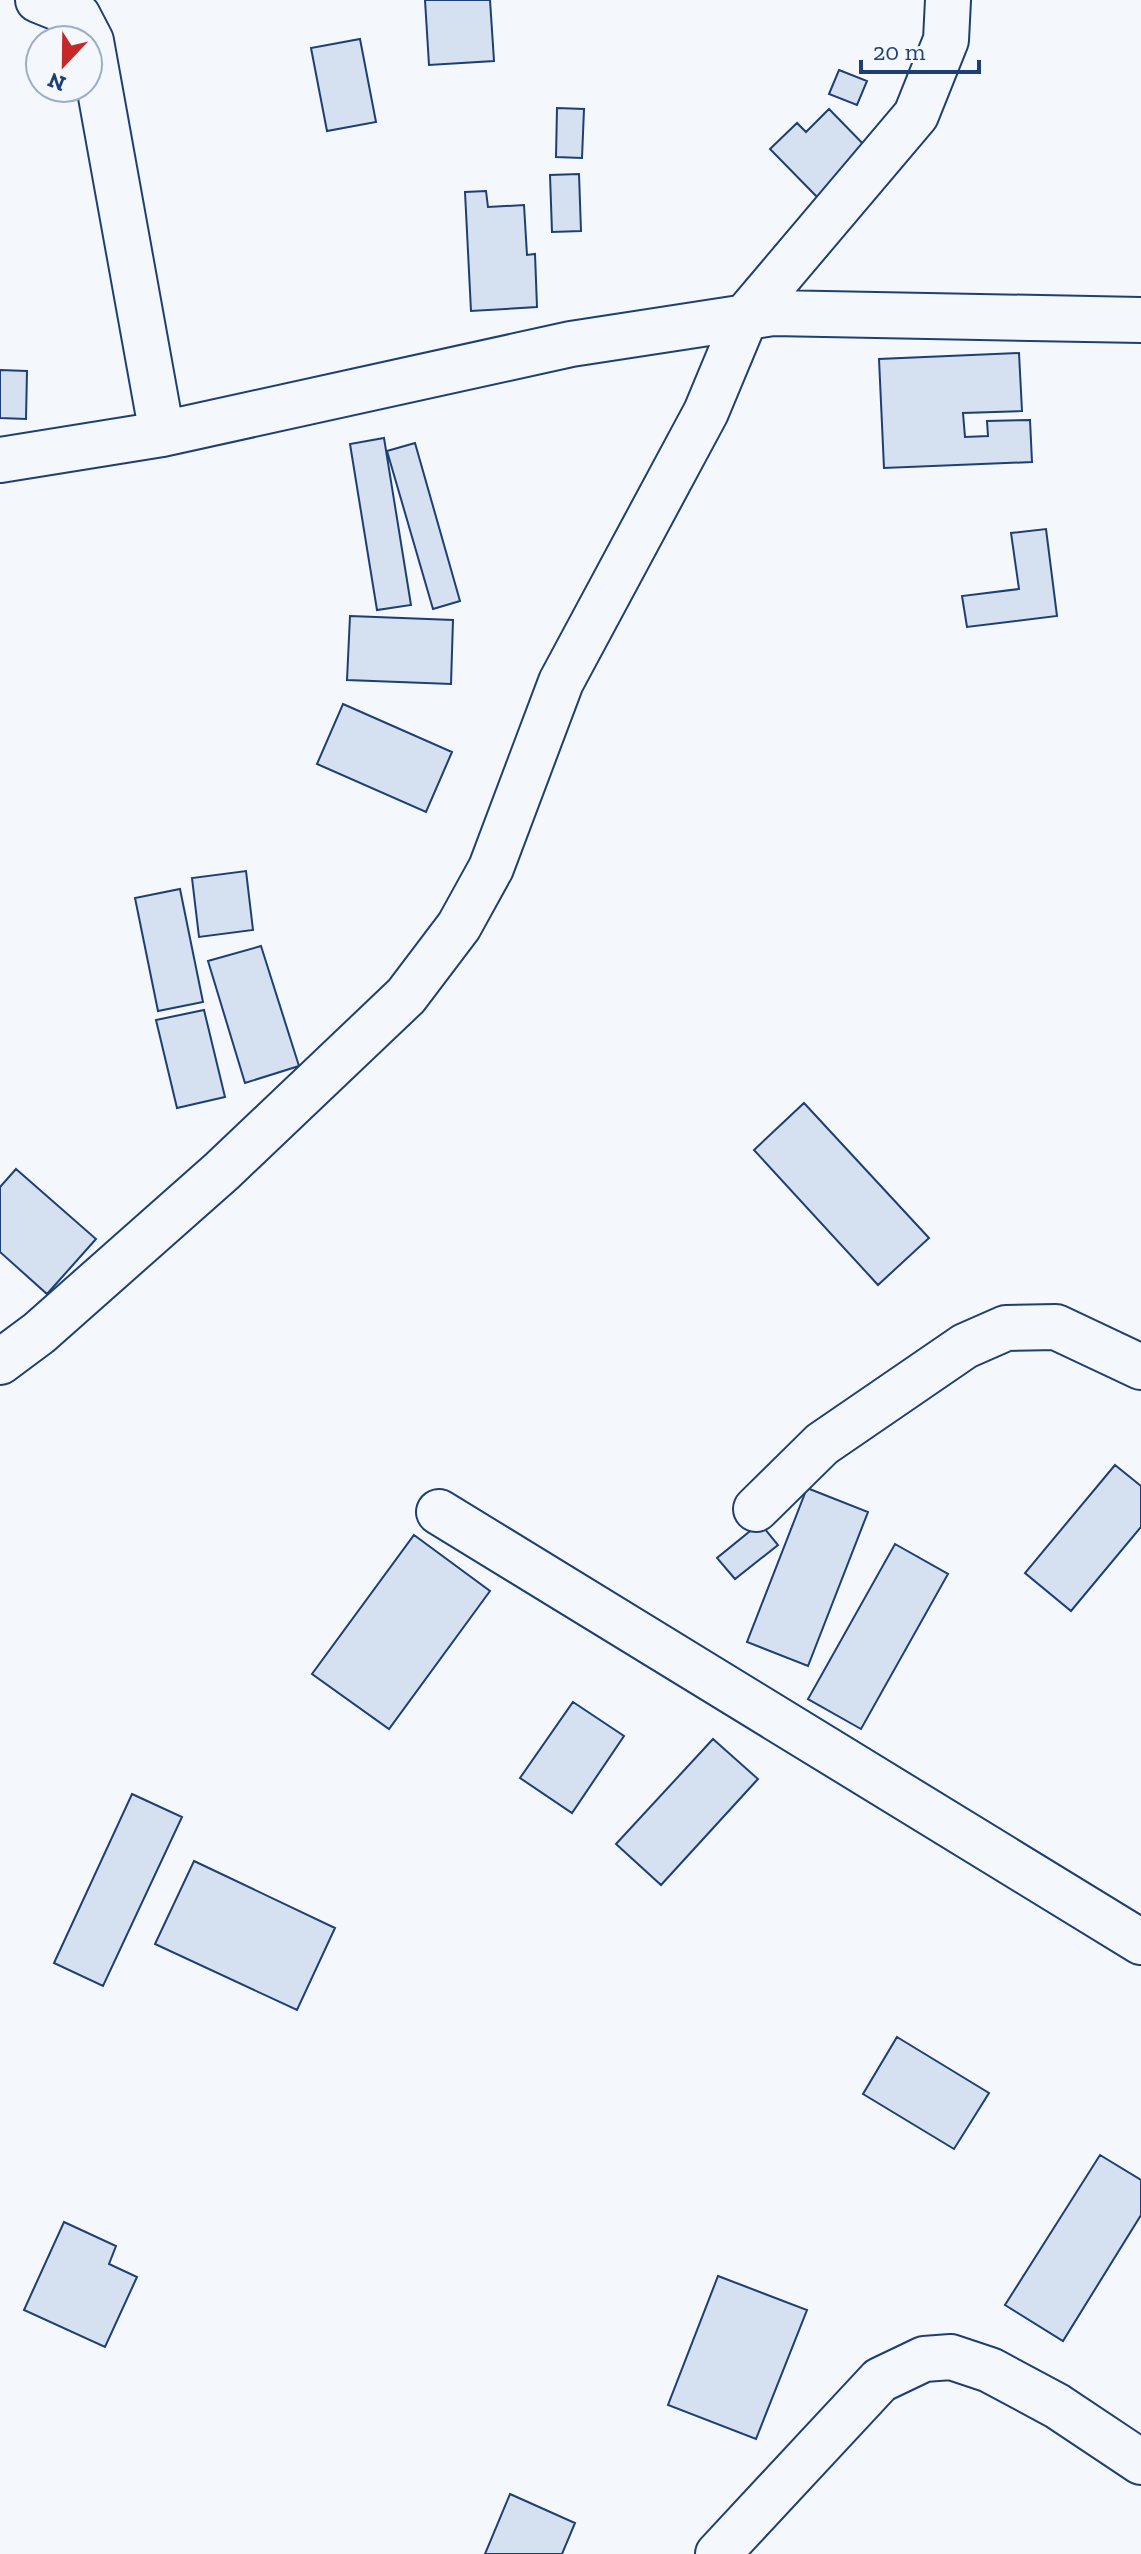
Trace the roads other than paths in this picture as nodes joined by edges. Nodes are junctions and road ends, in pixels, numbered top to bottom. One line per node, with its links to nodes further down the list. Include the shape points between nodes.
1 (38, 0): 5 (street, via 78,16 91,41)
2 (948, 0): 3 (street, via 946,40 916,115)
3 (746, 316): 4 (street); 5 (street, via 571,344); 7 (street, via 706,412 561,682 491,868 459,926 406,996 222,1171)
4 (1141, 320)
5 (162, 434): 6 (street)
6 (0, 460)
7 (0, 1362)
8 (1141, 1367): 9 (street, via 1056,1327 1006,1328 965,1346 822,1444)
9 (756, 1509)
10 (439, 1512): 11 (street)
11 (1141, 1942)
12 (1141, 2462): 13 (street, via 1057,2406 990,2370 951,2357 924,2359 880,2380)
13 (718, 2554)

